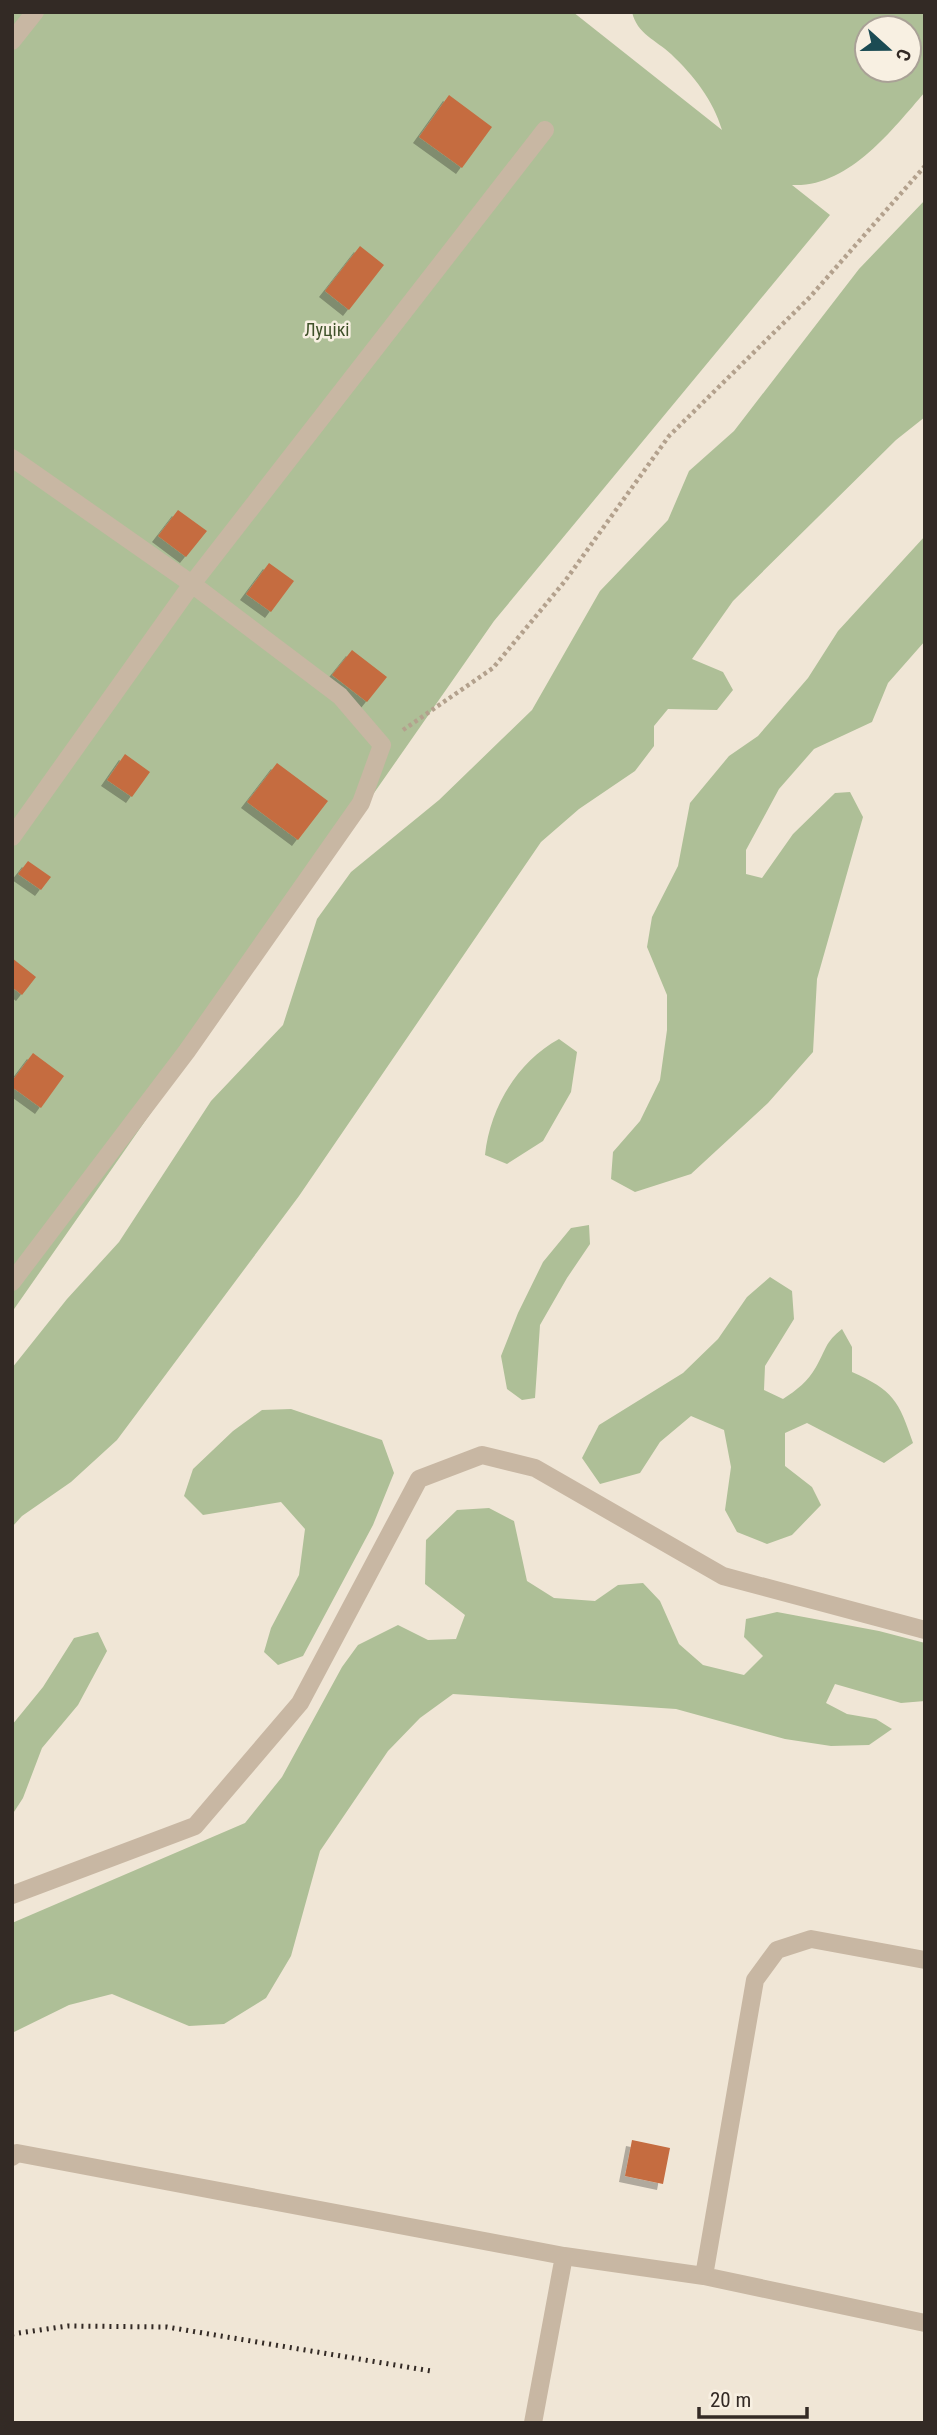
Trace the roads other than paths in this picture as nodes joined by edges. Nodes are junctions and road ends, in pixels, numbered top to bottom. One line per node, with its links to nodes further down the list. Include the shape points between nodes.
1 (35, 12): 2 (lane)
2 (12, 41)
3 (545, 130): 5 (lane)
4 (12, 458): 5 (lane)
5 (192, 584): 6 (lane); 7 (lane, via 340,696 382,745 361,803 187,1051)
6 (12, 837)
7 (12, 1282)
8 (925, 1630): 9 (lane, via 723,1576 535,1468 482,1455 419,1479 300,1703 195,1826)
9 (12, 1895)
10 (925, 1960): 13 (lane, via 811,1939 777,1950 755,1980)
11 (12, 2157): 12 (lane, via 17,2153)
12 (564, 2256): 13 (lane); 15 (lane)
13 (705, 2276): 14 (lane)
14 (925, 2323)
15 (533, 2423)

